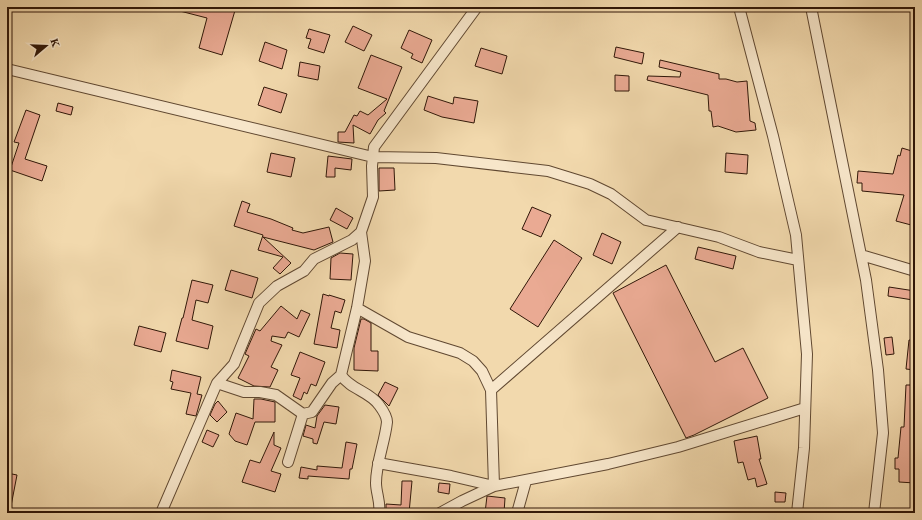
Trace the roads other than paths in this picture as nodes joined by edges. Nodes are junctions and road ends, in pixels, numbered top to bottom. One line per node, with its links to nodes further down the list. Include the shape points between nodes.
1 (477, 7): 5 (street, via 374,147)
2 (739, 7): 9 (street, via 775,144 796,235)
3 (811, 7): 8 (street)
4 (7, 69): 5 (street)
5 (373, 157): 6 (street, via 436,158 548,171 590,184 611,194 646,220); 7 (street, via 373,197)
6 (678, 228): 9 (street, via 718,237 759,252); 14 (street)
7 (361, 232): 11 (street, via 365,261); 13 (street, via 352,240 314,259 304,271 277,286 259,303 234,364)
8 (861, 255): 10 (street); 26 (street, via 878,370 883,433)
9 (798, 260): 15 (street, via 807,354)
10 (915, 271)
11 (357, 308): 12 (street); 14 (street, via 408,337 460,353 473,360 482,371)
12 (341, 375): 16 (street, via 332,383 312,412); 18 (street, via 352,386 370,396 379,405 387,420)
13 (217, 383): 16 (street, via 244,392 276,395); 21 (street)
14 (491, 390): 20 (street)
15 (805, 408): 19 (street, via 678,447); 25 (street, via 804,448)
16 (303, 414): 17 (street)
17 (288, 462)
18 (378, 463): 20 (street); 22 (street)
19 (526, 481): 20 (street); 24 (street)
20 (494, 486): 23 (street)
21 (161, 513)
22 (378, 513)
23 (440, 513)
24 (517, 513)
25 (797, 513)
26 (874, 513)

